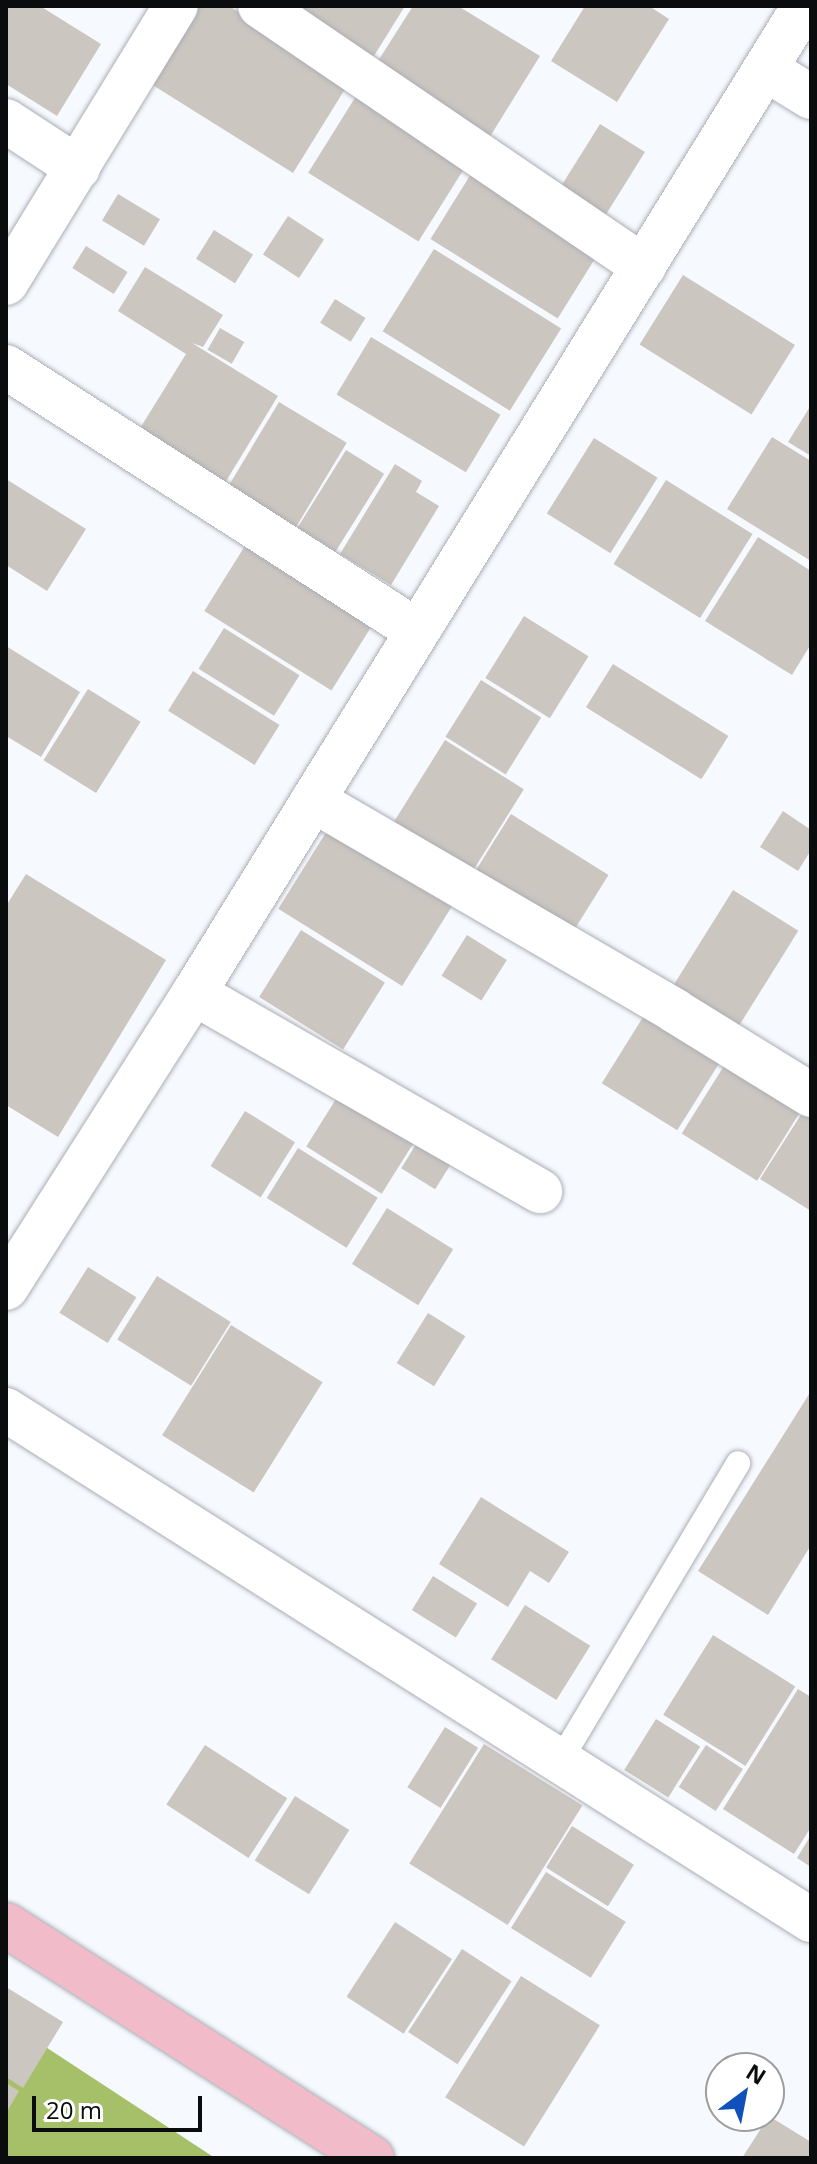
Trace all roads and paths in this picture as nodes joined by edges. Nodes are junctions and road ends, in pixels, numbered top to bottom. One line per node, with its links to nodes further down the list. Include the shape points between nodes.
1 (176, 6): 7 (street)
2 (260, 6): 8 (street)
3 (804, 6): 4 (street)
4 (767, 70): 5 (street); 8 (street)
5 (811, 97)
6 (6, 121): 7 (street)
7 (78, 168): 9 (street)
8 (644, 267): 11 (street)
9 (6, 283)
10 (6, 367): 11 (street)
11 (418, 631): 12 (street)
12 (313, 800): 13 (street); 14 (street)
13 (194, 993): 15 (street); 16 (street)
14 (811, 1095)
15 (540, 1191)
16 (6, 1288)
17 (6, 1410): 19 (street)
18 (738, 1463): 19 (lane)
19 (560, 1761): 20 (street)
20 (811, 1920)
21 (6, 1925): 22 (main road)
22 (372, 2158)

